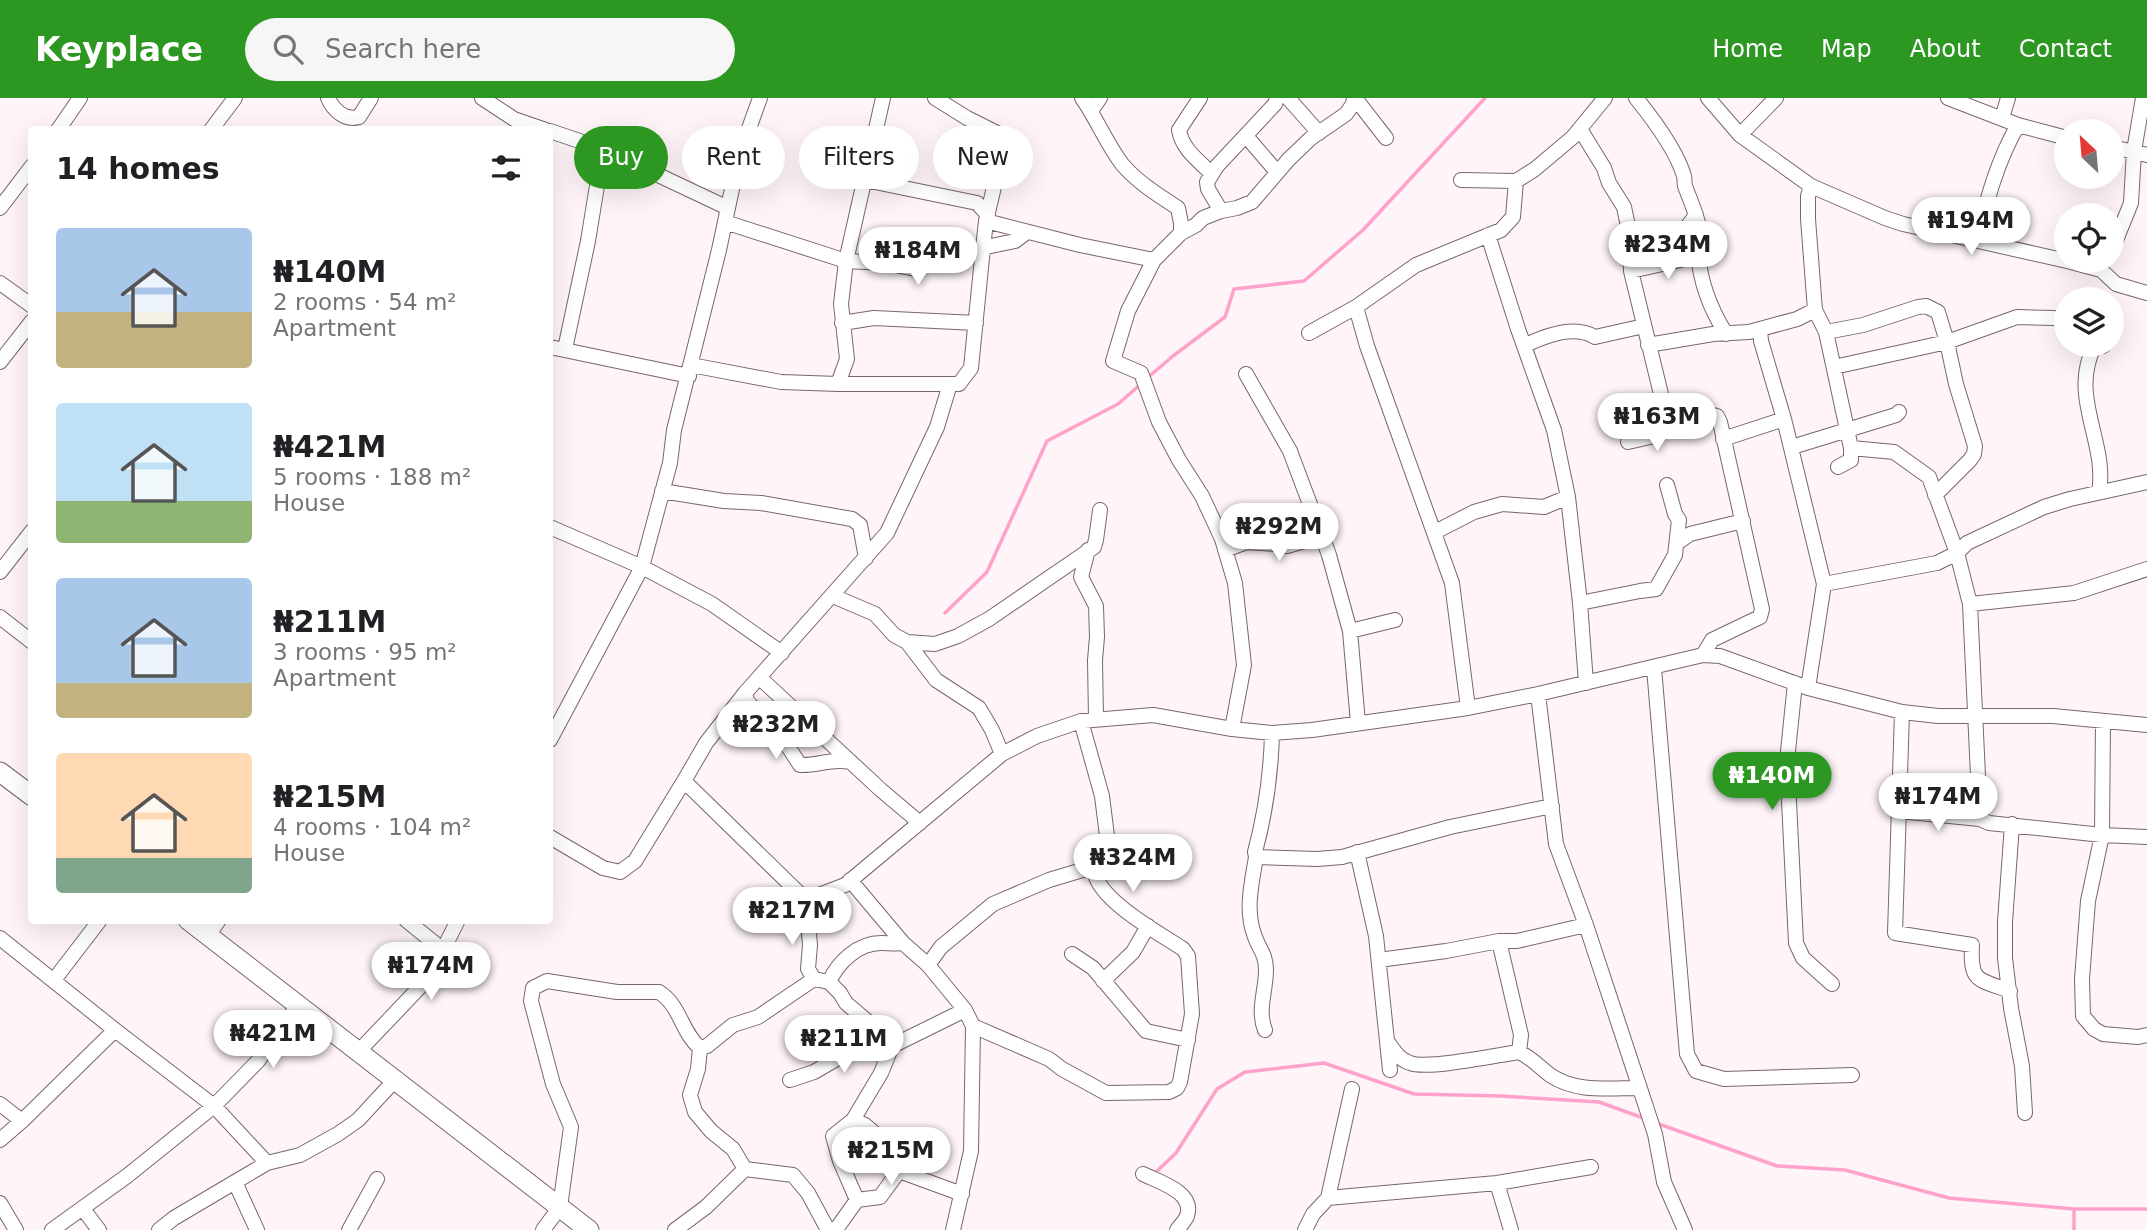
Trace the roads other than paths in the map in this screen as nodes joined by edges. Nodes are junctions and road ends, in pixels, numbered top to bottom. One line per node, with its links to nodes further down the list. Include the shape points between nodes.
1 (80, 98): 26 (street)
2 (235, 98): 27 (street)
3 (328, 98): 4 (street, via 333,108 353,119)
4 (371, 98)
5 (482, 98): 24 (street)
6 (760, 98): 50 (street, via 739,156)
7 (883, 98): 28 (street)
8 (935, 98): 52 (street, via 1019,146 1001,163)
9 (1082, 98): 22 (street)
10 (1100, 98): 22 (street)
11 (1277, 98): 34 (street)
12 (1288, 98): 31 (street)
13 (1354, 98): 31 (street, via 1346,114); 35 (street)
14 (1605, 98): 29 (street)
15 (1636, 98): 51 (street, via 1672,151)
16 (1707, 98): 32 (street)
17 (1776, 98): 32 (street)
18 (1948, 98): 23 (street)
19 (2008, 98): 23 (street)
20 (2143, 98): 37 (street)
21 (1198, 99): 40 (street, via 1179,130 1180,137)
22 (1091, 111): 56 (street, via 1122,165 1178,208)
23 (2002, 118): 25 (street)
24 (511, 124)
25 (2018, 125): 33 (street); 58 (street, via 1991,185)
26 (61, 126)
27 (214, 126)
28 (877, 126)
29 (1580, 129): 43 (street); 54 (street, via 1624,207)
30 (553, 132): 36 (street)
31 (1319, 133): 39 (street)
32 (1740, 135): 44 (street)
33 (2054, 135)
34 (1246, 136): 39 (street); 40 (street)
35 (1385, 138)
36 (574, 139)
37 (2140, 153): 53 (street)
38 (28, 171): 48 (street)
39 (1278, 173): 49 (street, via 1252,202)
40 (1212, 174): 49 (street, via 1208,189)
41 (1461, 180): 43 (street)
42 (668, 184): 50 (street)
43 (1510, 185): 57 (street, via 1513,217 1501,230)
44 (1811, 186): 58 (street, via 1885,218); 70 (street, via 1808,219)
45 (596, 189): 84 (street)
46 (863, 189): 63 (street)
47 (909, 189): 52 (street, via 977,203)
48 (0, 208)
49 (1221, 211): 56 (street)
50 (727, 215): 63 (street); 88 (street)
51 (1696, 215): 54 (street, via 1677,235); 60 (street)
52 (987, 218): 55 (street); 59 (street)
53 (2124, 220)
54 (1629, 231): 64 (street)
55 (1027, 232): 59 (street, via 1015,241); 62 (street)
56 (1181, 233): 62 (street)
57 (1488, 235): 69 (street, via 1416,265); 82 (street)
58 (1977, 240): 61 (street)
59 (982, 247): 63 (street, via 928,259 915,269); 73 (street)
60 (1698, 257): 64 (street); 79 (street, via 1716,319)
61 (2054, 258)
62 (1154, 260): 114 (street, via 1128,311 1113,361 1142,373 1159,422 1202,496)
63 (846, 261): 72 (street)
64 (1631, 271): 75 (street)
65 (2109, 273): 67 (street, via 2116,284)
66 (0, 283): 68 (street)
67 (2147, 293)
68 (28, 303)
69 (1356, 307): 78 (street); 110 (street)
70 (1815, 310): 76 (street); 77 (street)
71 (2054, 318): 80 (street, via 2017,317)
72 (842, 323): 73 (street, via 874,318); 90 (street, via 847,359)
73 (976, 323): 91 (street, via 971,368 959,384)
74 (28, 326): 86 (street)
75 (1644, 326): 81 (street); 82 (street, via 1595,337 1574,331)
76 (1760, 329): 79 (street); 93 (street)
77 (1826, 332): 80 (street, via 1926,306 1938,312); 87 (street)
78 (1309, 333)
79 (1726, 334): 81 (street)
80 (1947, 342): 87 (street); 105 (street, via 1975,446 1970,460)
81 (1648, 345): 94 (street)
82 (1524, 346): 106 (street, via 1554,429)
83 (553, 347): 84 (street)
84 (565, 349): 88 (street)
85 (2089, 357): 104 (street, via 2085,392 2102,477)
86 (0, 362)
87 (1834, 367): 95 (street)
88 (690, 370): 90 (street); 103 (street)
89 (1246, 374): 112 (street, via 1290,451)
90 (838, 384): 91 (street)
91 (950, 384): 117 (street, via 937,427 887,533)
92 (1899, 412): 95 (street)
93 (1784, 419): 96 (street); 98 (street)
94 (1669, 427): 96 (street, via 1713,415 1720,422); 97 (street)
95 (1848, 430): 98 (street); 99 (street)
96 (1723, 439): 108 (street)
97 (1628, 442)
98 (1791, 447): 121 (street)
99 (1851, 448): 100 (street, via 1851,460); 105 (street, via 1894,452 1929,477)
100 (1838, 467)
101 (2147, 482): 104 (street)
102 (1667, 485): 113 (street, via 1679,520)
103 (662, 491): 117 (street, via 852,519 860,525); 118 (street)
104 (2099, 492): 116 (street, via 2044,507 1966,543)
105 (1935, 495): 116 (street)
106 (1568, 497): 110 (street, via 1544,507 1502,505 1474,512); 123 (street)
107 (1100, 510): 115 (street, via 1097,540)
108 (1743, 521): 113 (street, via 1690,534); 131 (street, via 1760,617 1712,640)
109 (553, 528): 118 (street)
110 (1435, 532): 138 (street, via 1452,583)
111 (28, 536): 120 (street)
112 (1322, 536): 114 (street, via 1287,546 1247,542); 127 (street)
113 (1677, 543): 123 (street, via 1656,589)
114 (1225, 550): 145 (street, via 1235,583 1244,665)
115 (1088, 551): 129 (street, via 958,636 935,644); 141 (street, via 1081,577 1096,606 1097,637)
116 (1957, 553): 121 (street, via 1937,564); 124 (street)
117 (866, 558): 122 (street)
118 (642, 567): 130 (street, via 712,604); 147 (street)
119 (2147, 569): 124 (street, via 2074,593)
120 (0, 572)
121 (1824, 584): 135 (street)
122 (833, 596): 129 (street, via 875,614); 130 (street)
123 (1580, 603): 134 (street)
124 (1970, 604): 140 (street)
125 (0, 617): 128 (street)
126 (1395, 620): 127 (street)
127 (1350, 631): 143 (street)
128 (28, 639)
129 (907, 642): 148 (street, via 936,680 979,708)
130 (782, 653): 133 (street)
131 (1703, 655): 132 (street); 135 (street, via 1720,656)
132 (1654, 668): 134 (street); 201 (street, via 1687,1054 1696,1071 1724,1079)
133 (760, 678): 136 (street); 149 (street)
134 (1586, 683): 137 (street)
135 (1802, 685): 139 (street); 185 (street, via 1787,761 1797,943 1803,958)
136 (745, 693): 149 (street, via 800,765 835,759); 151 (street, via 706,743)
137 (1538, 694): 138 (street); 153 (street)
138 (1468, 708): 143 (street)
139 (1902, 712): 140 (street); 154 (street)
140 (1976, 716): 142 (street); 155 (street)
141 (1088, 720): 145 (street, via 1153,715); 148 (street, via 1037,736); 163 (street, via 1108,836 1108,851)
142 (2103, 721): 144 (street); 158 (street)
143 (1358, 723): 146 (street)
144 (2147, 726)
145 (1232, 729): 146 (street)
146 (1272, 733): 162 (street, via 1272,769)
147 (553, 734)
148 (1002, 754): 156 (street)
149 (850, 762): 156 (street)
150 (0, 772): 152 (main road)
151 (684, 781): 160 (street, via 635,860 620,872 603,868); 165 (street)
152 (28, 793)
153 (1552, 806): 161 (street); 171 (street, via 1556,844)
154 (1899, 811): 155 (street); 186 (street, via 1895,933 1972,945 1976,977)
155 (1980, 819): 157 (street)
156 (920, 823): 164 (street)
157 (2012, 824): 158 (street); 186 (street, via 2005,922)
158 (2102, 835): 159 (street); 193 (street, via 2088,901 2083,1016 2103,1034)
159 (2147, 837)
160 (553, 839)
161 (1357, 852): 162 (street, via 1317,859); 179 (street)
162 (1256, 857): 191 (street, via 1249,908 1254,936 1264,952 1261,1019)
163 (1099, 865): 172 (street, via 1095,874 1104,892); 180 (street, via 993,904 941,947)
164 (850, 880): 165 (street); 176 (street)
165 (806, 900): 181 (street, via 808,969)
166 (97, 924): 182 (street)
167 (192, 924): 173 (main road)
168 (216, 924): 173 (street)
169 (411, 924): 177 (street)
170 (456, 924): 177 (street)
171 (1586, 925): 175 (street); 204 (street)
172 (1148, 926): 183 (street, via 1133,953); 194 (street, via 1188,956 1192,1014)
173 (207, 937): 187 (main road)
174 (0, 938): 182 (street)
175 (1499, 941): 179 (street); 199 (street, via 1521,1035)
176 (903, 943): 180 (street); 184 (street, via 865,946 840,962)
177 (443, 950): 198 (street, via 439,967)
178 (1073, 954): 183 (street)
179 (1379, 960): 195 (street)
180 (928, 965): 188 (street)
181 (814, 979): 184 (street); 196 (street, via 758,1017 733,1025)
182 (54, 981): 190 (street)
183 (1103, 981): 194 (street, via 1146,1031)
184 (830, 982): 192 (street, via 846,1003)
185 (1832, 984)
186 (2010, 991): 208 (street)
187 (298, 1005): 198 (main road); 207 (street, via 258,1061)
188 (965, 1010): 189 (street); 197 (street)
189 (973, 1026): 194 (street, via 1049,1059 1106,1093 1177,1088); 220 (street, via 971,1151)
190 (115, 1030): 207 (street); 210 (street)
191 (1265, 1030)
192 (881, 1033): 197 (street); 203 (street, via 814,1072)
193 (2147, 1035)
194 (1188, 1040)
195 (1387, 1041): 199 (street, via 1398,1057 1412,1064); 200 (street)
196 (700, 1048): 214 (street, via 690,1095 695,1112 733,1149); 224 (street, via 674,1005 659,992 617,992 547,981 533,988 531,1002 553,1084 571,1127)
197 (890, 1049): 209 (street)
198 (358, 1052): 202 (main road)
199 (1519, 1052): 204 (street, via 1567,1085)
200 (1390, 1070)
201 (1852, 1075)
202 (395, 1080): 212 (street, via 358,1120 338,1134 300,1155); 224 (main road)
203 (790, 1080)
204 (1640, 1088): 240 (street, via 1664,1182)
205 (1352, 1089): 221 (street)
206 (0, 1104): 210 (street)
207 (214, 1106): 212 (street); 225 (street)
208 (2025, 1113)
209 (853, 1120): 215 (street, via 879,1137); 222 (street, via 833,1136)
210 (22, 1121): 211 (street)
211 (0, 1140)
212 (267, 1163): 218 (street)
213 (1591, 1167): 219 (street)
214 (745, 1168): 235 (street); 236 (street, via 793,1175)
215 (899, 1171): 220 (street); 222 (street, via 880,1197)
216 (1143, 1174): 237 (street, via 1183,1194 1187,1215)
217 (377, 1179): 232 (street)
218 (234, 1182): 230 (street); 231 (street)
219 (1497, 1183): 221 (street); 239 (street)
220 (962, 1194): 226 (street)
221 (1328, 1198): 238 (street)
222 (857, 1200): 236 (street)
223 (0, 1203): 227 (street)
224 (560, 1207): 233 (street); 234 (main road)
225 (83, 1209): 228 (street); 229 (street)
226 (957, 1229)
227 (16, 1230)
228 (52, 1230)
229 (99, 1230)
230 (159, 1230)
231 (257, 1230)
232 (349, 1230)
233 (543, 1230)
234 (589, 1230)
235 (675, 1230)
236 (830, 1230)
237 (1177, 1230)
238 (1305, 1230)
239 (1511, 1230)
240 (1685, 1230)

